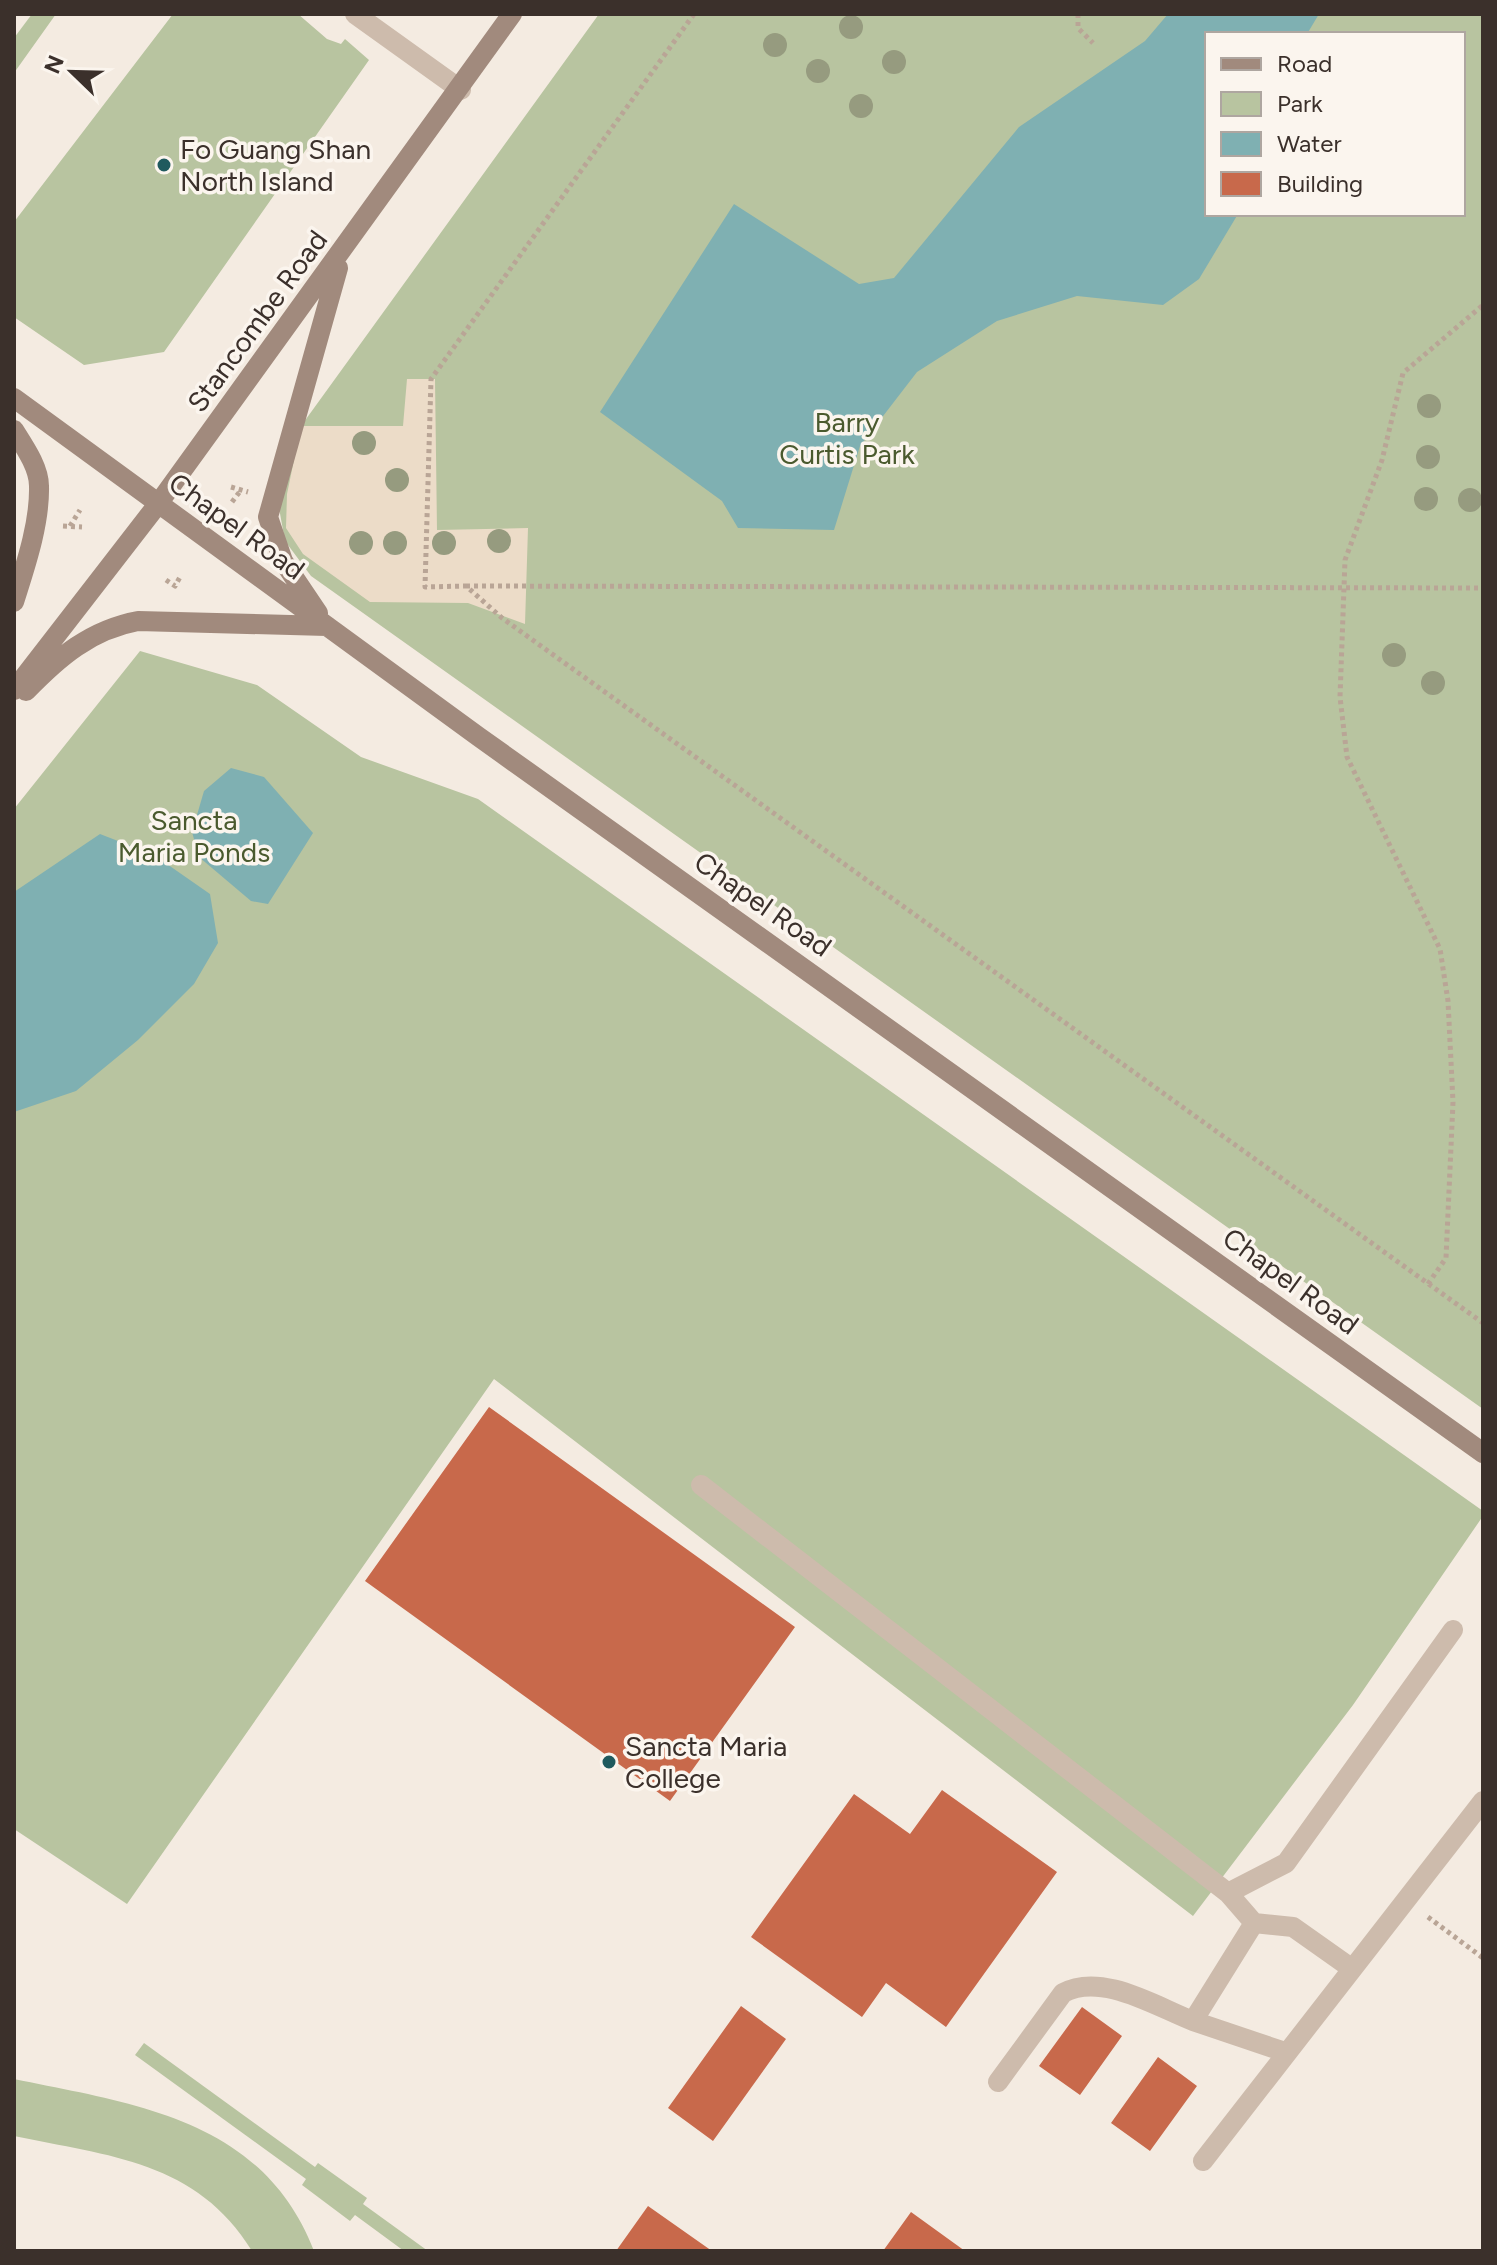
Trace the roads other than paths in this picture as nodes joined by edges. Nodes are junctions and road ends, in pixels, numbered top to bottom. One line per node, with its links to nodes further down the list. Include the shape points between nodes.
1 (355, 14): 3 (lane)
2 (512, 14): 3 (main road, Stancombe Road)
3 (461, 90): 4 (main road, Stancombe Road)
4 (344, 250): 7 (main road, Stancombe Road); 9 (main road, via 268,517 283,561)
5 (14, 398): 7 (main road, Chapel Road)
6 (14, 430): 8 (main road, via 40,484)
7 (158, 504): 9 (main road, Chapel Road); 10 (main road, Stancombe Road)
8 (14, 602)
9 (327, 626): 11 (main road, via 138,621 111,626 79,642); 12 (main road, Chapel Road)
10 (14, 690)
11 (14, 703)
12 (1483, 1453)
13 (701, 1485): 16 (lane)
14 (1453, 1630): 16 (lane, via 1286,1863)
15 (1483, 1801): 18 (lane)
16 (1228, 1893): 17 (lane)
17 (1254, 1923): 18 (lane, via 1293,1927); 19 (lane)
18 (1351, 1968): 20 (lane)
19 (1193, 2021): 20 (lane); 21 (lane, via 1105,1987 1078,1985 1063,1993)
20 (1285, 2052): 22 (lane)
21 (998, 2082)
22 (1203, 2161)

